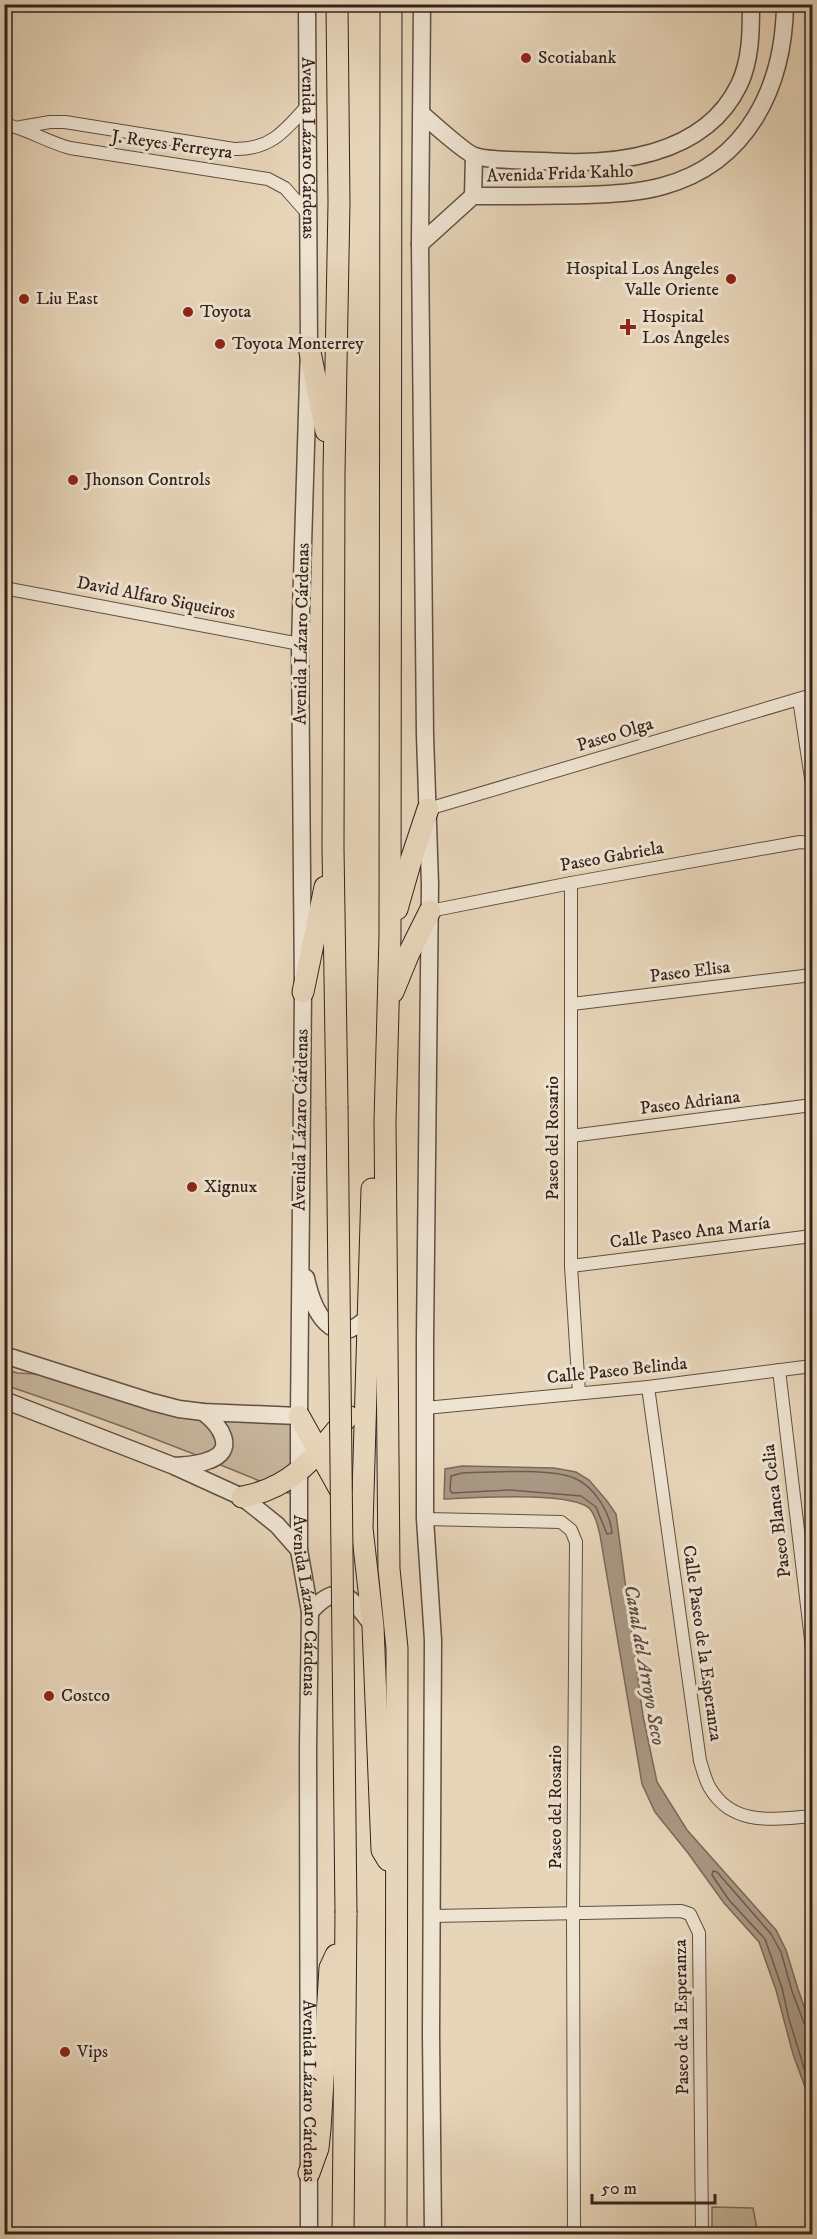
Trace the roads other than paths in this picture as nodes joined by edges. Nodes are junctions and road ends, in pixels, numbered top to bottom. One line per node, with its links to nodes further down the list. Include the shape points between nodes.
1 (307, 4): 7 (street, Avenida Lázaro Cárdenas)
2 (337, 4): 16 (highway, Avenida Lázaro Cárdenas, via 339,203)
3 (391, 4): 28 (highway)
4 (422, 4): 8 (street)
5 (751, 4): 11 (street, Avenida Frida Kahlo, via 749,50 739,85 728,104 708,123 670,147 611,162)
6 (785, 4): 12 (street, Avenida Frida Kahlo, via 783,39 769,95 749,128 712,164 664,186 635,192)
7 (307, 106): 10 (street, J. Reyes Ferreyra, via 283,133 248,149 73,123); 13 (street, Avenida Lázaro Cárdenas)
8 (422, 114): 11 (street, Avenida Frida Kahlo); 14 (street)
9 (4, 124): 10 (street, J. Reyes Ferreyra)
10 (21, 127): 13 (street, J. Reyes Ferreyra, via 70,148 268,178 285,188)
11 (474, 156): 12 (street)
12 (473, 196): 14 (street, Avenida Frida Kahlo)
13 (307, 213): 15 (street, Avenida Lázaro Cárdenas)
14 (420, 244): 22 (street)
15 (309, 346): 16 (highway); 18 (street, Avenida Lázaro Cárdenas)
16 (334, 473): 25 (highway, Avenida Lázaro Cárdenas)
17 (4, 588): 18 (street, David Alfaro Siqueiros)
18 (300, 644): 30 (street, Avenida Lázaro Cárdenas)
19 (813, 695): 20 (street, Paseo Olga)
20 (799, 699): 21 (street); 22 (street, Paseo Olga)
21 (813, 785)
22 (428, 809): 27 (street); 28 (highway)
23 (813, 833): 24 (street, Paseo Gabriela)
24 (806, 842): 26 (street, Paseo Gabriela)
25 (333, 848): 30 (highway); 66 (highway, Avenida Lázaro Cárdenas, bridge)
26 (571, 883): 27 (street, Paseo Gabriela); 31 (street, Paseo del Rosario)
27 (430, 911): 32 (highway); 47 (street)
28 (390, 936): 32 (highway)
29 (813, 975): 31 (street, Paseo Elisa)
30 (303, 992): 37 (street, Avenida Lázaro Cárdenas)
31 (572, 1004): 35 (street, Paseo del Rosario)
32 (388, 1006): 34 (highway)
33 (813, 1105): 35 (street, Paseo Adriana)
34 (385, 1121): 39 (highway, via 372,1168); 63 (highway, via 389,1569 397,1648)
35 (571, 1136): 38 (street, Paseo del Rosario)
36 (813, 1236): 38 (street, Calle Paseo Ana María)
37 (300, 1247): 39 (street, via 313,1302 324,1322 331,1328 345,1330 358,1326); 49 (street, Avenida Lázaro Cárdenas)
38 (571, 1266): 44 (street, Paseo del Rosario)
39 (369, 1316): 45 (highway)
40 (4, 1355): 48 (street, via 152,1402)
41 (813, 1366): 42 (street, Calle Paseo Belinda)
42 (778, 1370): 43 (street, Calle Paseo Belinda); 61 (street, Paseo Blanca Celia)
43 (648, 1387): 44 (street, Calle Paseo Belinda); 62 (street, Calle Paseo de la Esperanza, via 699,1761 709,1787 720,1802 749,1818)
44 (579, 1393): 47 (street, Calle Paseo Belinda)
45 (365, 1395): 50 (highway); 53 (highway)
46 (4, 1400): 52 (street)
47 (425, 1408): 56 (street)
48 (203, 1412): 49 (street); 52 (street, via 222,1432 223,1450 208,1461)
49 (299, 1416): 50 (highway); 51 (highway); 54 (street, Avenida Lázaro Cárdenas)
50 (335, 1432): 51 (highway); 53 (highway)
51 (319, 1451): 54 (highway); 57 (highway)
52 (174, 1466): 55 (street)
53 (364, 1467): 57 (highway)
54 (300, 1471): 55 (highway, via 271,1490); 58 (street, Avenida Lázaro Cárdenas)
55 (242, 1497): 58 (street, via 277,1525)
56 (425, 1519): 64 (street, Paseo del Rosario, via 561,1522 571,1530 576,1542); 65 (street, via 433,1640)
57 (362, 1528): 60 (highway)
58 (299, 1550): 59 (street, Avenida Lázaro Cárdenas)
59 (310, 1612): 60 (street, via 328,1597 343,1595 354,1600); 67 (street, Avenida Lázaro Cárdenas)
60 (373, 1626): 63 (highway, via 382,1850)
61 (813, 1648)
62 (813, 1816)
63 (395, 1873): 70 (highway)
64 (573, 1913): 65 (street, Paseo de la Esperanza); 72 (street, Paseo del Rosario); 73 (street, Paseo de la Esperanza, via 681,1911 690,1914 696,1923)
65 (433, 1916): 71 (street)
66 (344, 1938): 67 (highway, via 330,1968 321,2121 318,2148); 69 (highway, Avenida Lázaro Cárdenas)
67 (309, 2173): 68 (street, Avenida Lázaro Cárdenas)
68 (309, 2235)
69 (343, 2235)
70 (396, 2235)
71 (433, 2235)
72 (574, 2235)
73 (702, 2235)

